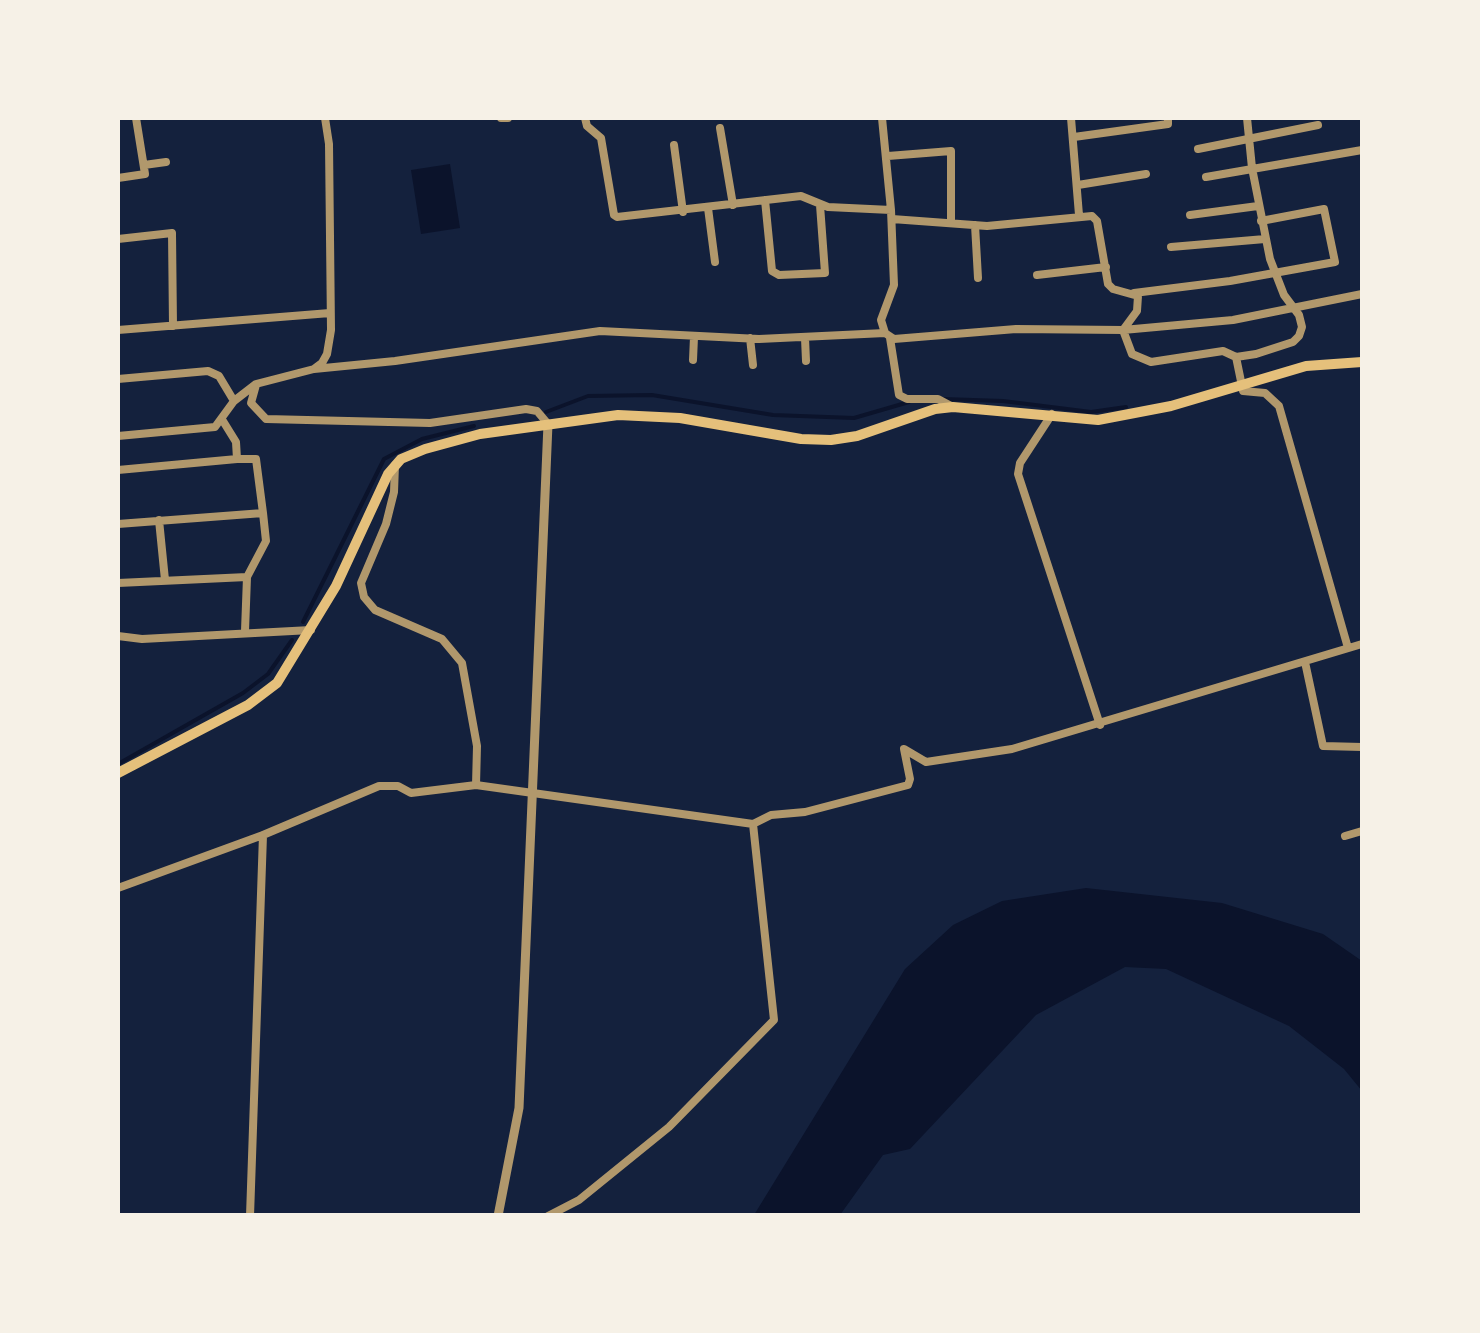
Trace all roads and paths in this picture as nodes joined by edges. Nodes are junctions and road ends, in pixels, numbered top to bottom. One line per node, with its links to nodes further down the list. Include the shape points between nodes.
1 (136, 118): 17 (street)
2 (324, 118): 46 (street)
3 (585, 118): 28 (street, via 602,141 616,216)
4 (882, 118): 15 (street)
5 (1071, 118): 10 (street)
6 (1168, 118): 10 (street, via 1168,124)
7 (1248, 118): 11 (street)
8 (1318, 125): 11 (street)
9 (720, 128): 24 (street)
10 (1074, 137): 22 (street)
11 (1248, 138): 13 (street); 18 (street)
12 (674, 145): 28 (street)
13 (1198, 148)
14 (1362, 150): 18 (street)
15 (888, 156): 29 (street); 33 (street, via 950,146)
16 (166, 162): 17 (street)
17 (144, 165): 21 (street, via 145,174)
18 (1252, 168): 20 (street); 26 (street)
19 (1146, 174): 22 (street)
20 (1206, 177)
21 (118, 178)
22 (1078, 185): 31 (street)
23 (766, 200): 24 (street); 25 (street, via 804,196); 25 (street, via 776,275 825,273)
24 (733, 204): 27 (street)
25 (820, 204): 29 (street)
26 (1258, 206): 30 (street); 32 (street)
27 (708, 208): 28 (street); 38 (street)
28 (682, 212)
29 (892, 214): 33 (street); 50 (street, via 894,285 881,316)
30 (1190, 215)
31 (1079, 216): 34 (street); 39 (street, via 1098,221)
32 (1261, 221): 36 (street); 40 (street, via 1324,208 1334,262)
33 (950, 222): 34 (street)
34 (976, 225): 42 (street)
35 (118, 239): 47 (street, via 172,233)
36 (1265, 239): 37 (street); 40 (street)
37 (1171, 247)
38 (715, 262)
39 (1106, 267): 41 (street); 43 (street, via 1110,288)
40 (1274, 274): 43 (street); 45 (street)
41 (1037, 275)
42 (978, 278)
43 (1134, 293): 49 (street, via 1138,307)
44 (1362, 294): 45 (street)
45 (1292, 306): 49 (street, via 1233,320); 54 (street, via 1301,323 1296,339)
46 (330, 313): 47 (street); 59 (street, via 327,354)
47 (172, 326): 48 (street)
48 (118, 330)
49 (1123, 330): 50 (street); 54 (street, via 1128,350 1145,361 1228,351)
50 (888, 335): 53 (street); 64 (street, via 901,397)
51 (694, 338): 52 (street); 55 (street); 59 (street, via 600,331)
52 (750, 338): 53 (street); 58 (street)
53 (805, 338): 56 (street)
54 (1236, 356): 62 (street)
55 (693, 360)
56 (806, 360)
57 (1362, 362): 62 (main road, via 1306,366)
58 (752, 366)
59 (314, 368): 61 (street)
60 (118, 380): 63 (street, via 208,371 219,376)
61 (256, 384): 63 (street); 67 (street, via 251,404 266,418 430,423 526,409)
62 (1240, 384): 65 (main road, via 1098,420); 82 (street, via 1279,406)
63 (234, 401): 66 (street)
64 (953, 406): 65 (main road); 67 (main road, via 831,440 636,415)
65 (1052, 414): 84 (street, via 1018,474)
66 (223, 420): 68 (street, via 210,428); 69 (street)
67 (548, 424): 70 (main road, via 480,434); 88 (street)
68 (118, 436)
69 (237, 458): 71 (street); 72 (street, via 256,458)
70 (395, 465): 78 (main road); 87 (street, via 386,524 362,583 364,598 375,610 442,639 462,663 477,746)
71 (118, 470)
72 (263, 513): 73 (street); 75 (street, via 266,541)
73 (160, 520): 74 (street); 76 (street)
74 (118, 524)
75 (247, 576): 76 (street); 79 (street)
76 (165, 580): 77 (street)
77 (118, 583)
78 (312, 630): 79 (street); 86 (main road, via 268,693)
79 (245, 631): 80 (street)
80 (118, 636)
81 (1362, 645): 82 (street)
82 (1348, 648): 83 (street)
83 (1305, 662): 84 (street); 85 (street, via 1322,744)
84 (1100, 725): 89 (street, via 1012,749 926,762 904,749 908,785)
85 (1362, 747)
86 (118, 773)
87 (476, 786): 88 (street); 91 (street, via 412,793 380,786)
88 (534, 795): 89 (street); 95 (street, via 519,1108)
89 (753, 824): 96 (street, via 774,1020 669,1126 579,1200)
90 (1362, 830): 92 (street)
91 (263, 835): 93 (street); 94 (street)
92 (1345, 836)
93 (118, 888)
94 (250, 1216)
95 (498, 1216)
96 (548, 1216)

